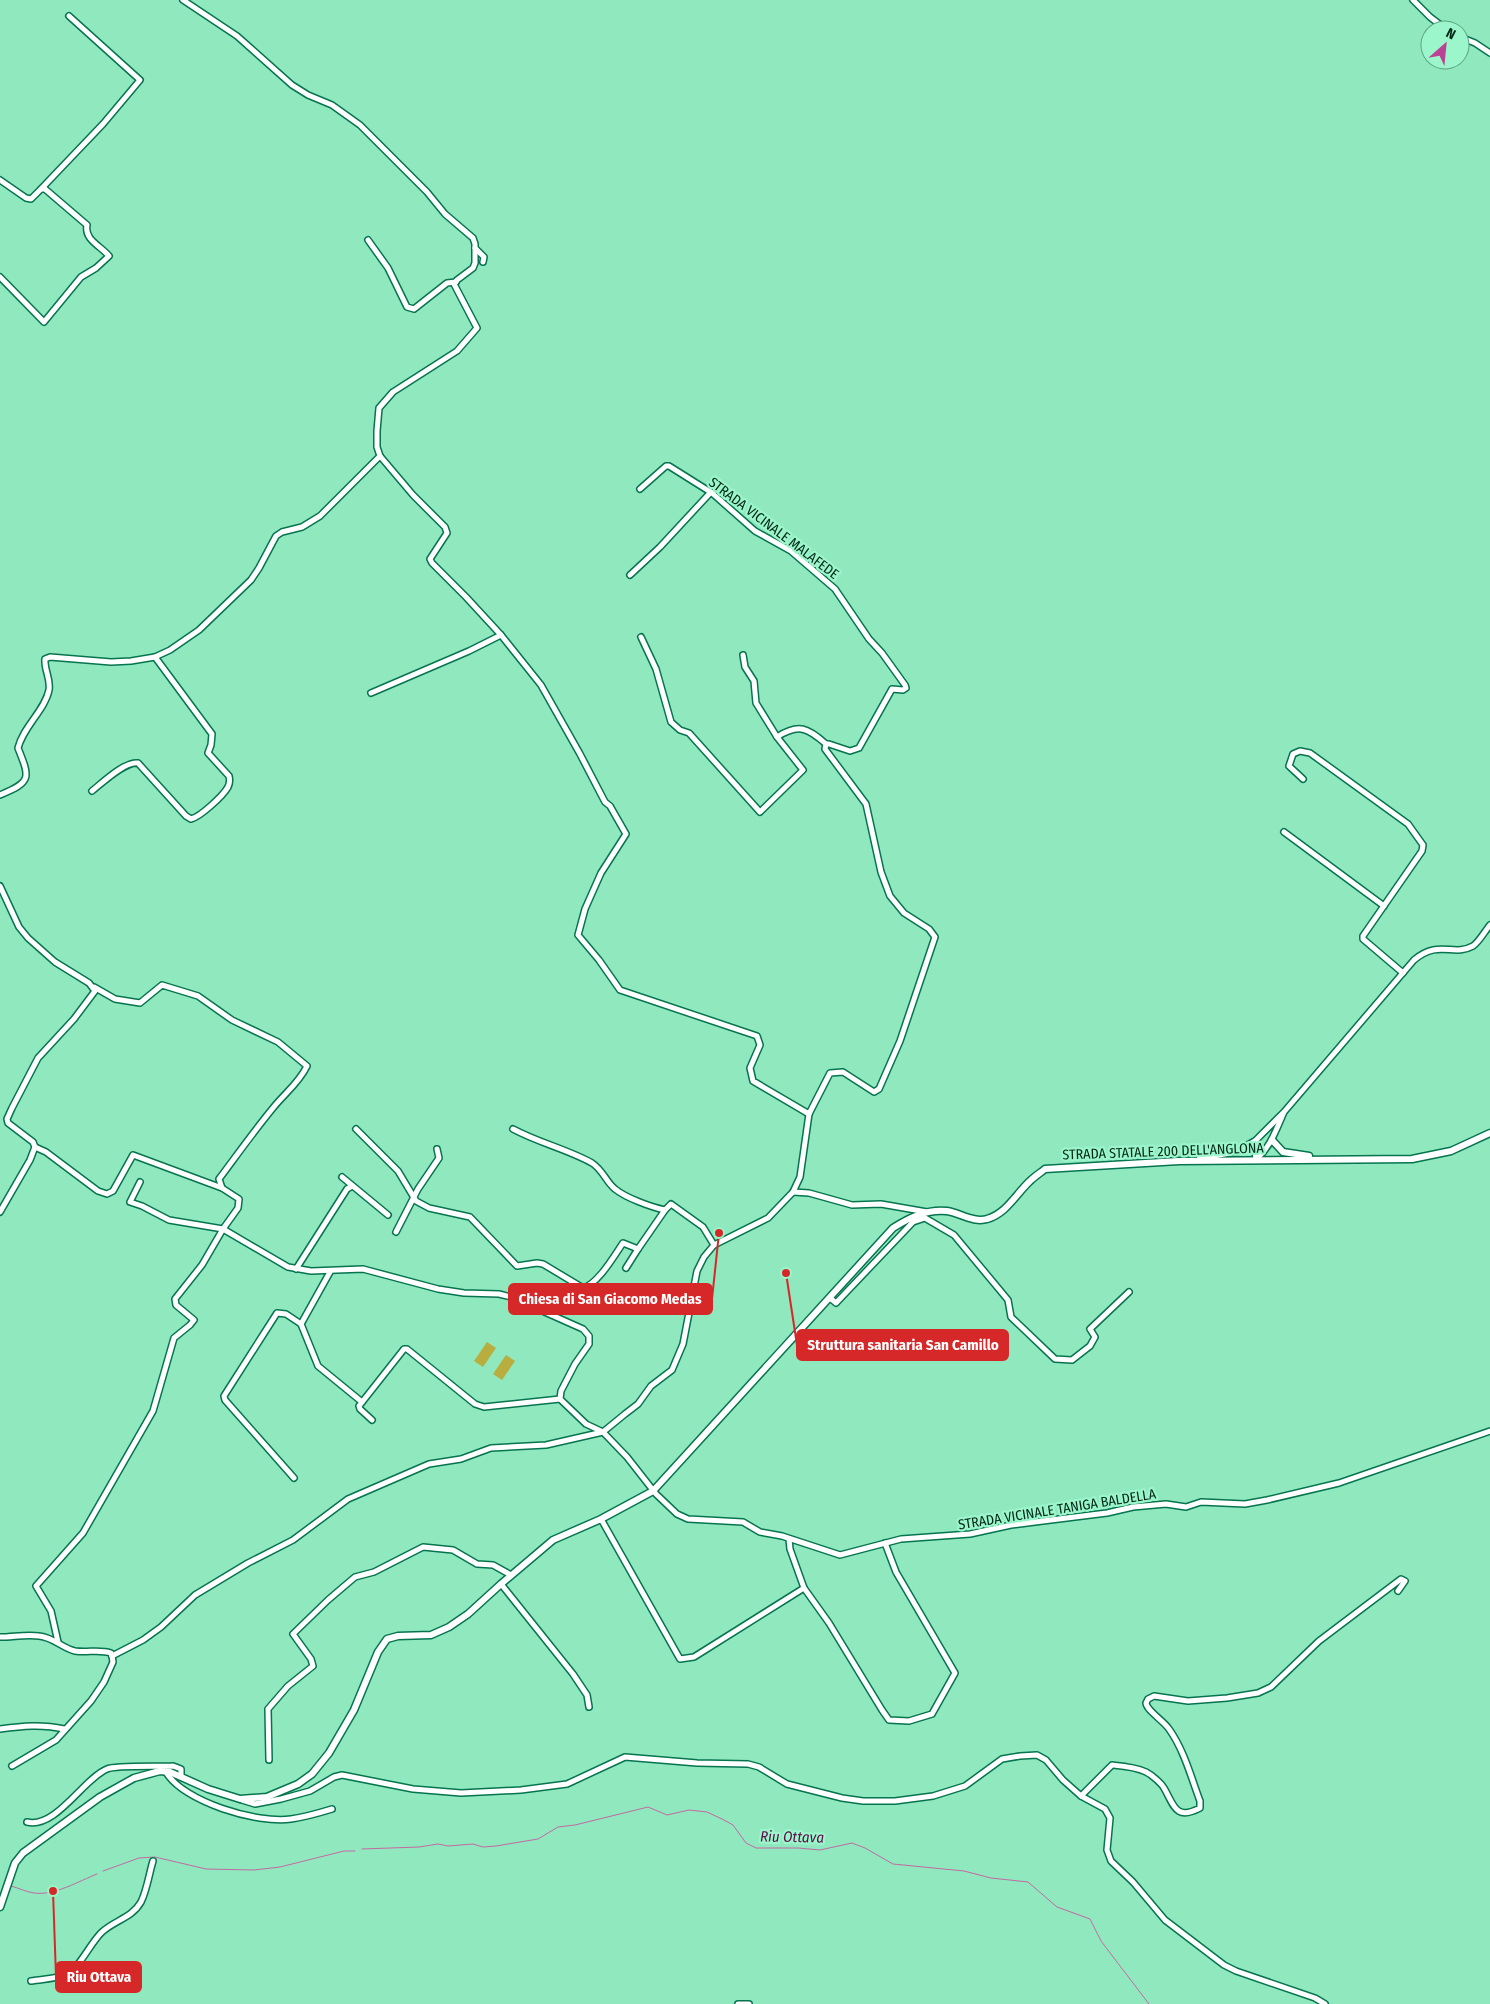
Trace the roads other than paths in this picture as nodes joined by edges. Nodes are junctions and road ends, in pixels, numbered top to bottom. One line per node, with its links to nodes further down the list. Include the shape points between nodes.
1 (183, 0): 10 (street, via 237,36 292,85 332,105 360,125 445,214 473,238)
2 (1413, 0): 4 (street)
3 (69, 16): 8 (street, via 140,80)
4 (1434, 20)
5 (1470, 40): 6 (street)
6 (1490, 53)
7 (0, 180): 8 (street, via 26,198 31,199)
8 (41, 189): 12 (street, via 87,225 88,237 109,256 80,277 44,322)
9 (368, 240): 13 (street, via 388,268 407,307 414,308 447,283)
10 (475, 248): 11 (street, via 484,257); 13 (street, via 473,268)
11 (483, 262)
12 (0, 277)
13 (456, 282): 14 (street, via 456,290 477,328 457,351 393,392 379,408 377,447)
14 (380, 456): 18 (street, via 445,527 447,533 430,559 432,563); 21 (street, via 320,516 302,527 276,536 251,580 199,630)
15 (640, 489): 16 (street, STRADA VICINALE MALAFEDE, via 669,466)
16 (711, 492): 17 (street); 24 (street, STRADA VICINALE MALAFEDE, via 755,531 791,551 835,589 906,688 892,689 859,748 850,751)
17 (630, 575)
18 (501, 635): 22 (street); 35 (street, via 541,685 626,834 601,873 578,935 620,990 756,1036 760,1045 750,1068 753,1081)
19 (641, 637): 23 (street, via 656,669 671,722 689,733 760,812 803,770)
20 (743, 655): 23 (street, via 745,667 754,681 756,703)
21 (155, 657): 26 (street, via 212,734 208,754 229,776 229,785 200,815 191,819 138,763 123,768); 27 (street, via 111,662 45,659 50,688 20,738 18,748 26,766 26,778 14,789)
22 (371, 694)
23 (777, 737): 24 (street, via 799,728 814,733)
24 (826, 744): 35 (street, via 825,748 866,804 881,872 890,896 904,913 929,929 935,937 900,1041 879,1089 874,1092 843,1072 830,1073)
25 (1304, 779): 30 (street, via 1289,766 1297,752 1310,753 1408,824 1423,845)
26 (92, 791)
27 (0, 795)
28 (1284, 832): 30 (street)
29 (0, 886): 33 (street, via 18,927 28,938 51,959)
30 (1384, 906): 32 (street, via 1363,939)
31 (1490, 925): 32 (street, via 1473,946 1429,950)
32 (1403, 972): 34 (street)
33 (94, 987): 37 (street, via 95,991 74,1019 38,1058 12,1108); 51 (street, via 114,1000 140,1003 162,985 198,996 232,1020 278,1042 307,1066 219,1179)
34 (1284, 1112): 41 (street); 42 (street)
35 (809, 1114): 52 (street, via 800,1177)
36 (0, 1121): 37 (street)
37 (8, 1123): 43 (street)
38 (356, 1129): 53 (street, via 398,1171)
39 (513, 1129): 54 (street, via 595,1165 614,1188)
40 (1490, 1133): 45 (main road, STRADA STATALE 200 DELL'ANGLONA, via 1450,1151 1421,1157)
41 (1272, 1140): 45 (main road, via 1283,1152); 46 (street)
42 (1254, 1142): 46 (street); 47 (main road, via 1238,1151)
43 (35, 1147): 51 (street, via 107,1194 113,1191 133,1155); 55 (street)
44 (437, 1149): 53 (street, via 439,1158)
45 (1328, 1158): 46 (main road, STRADA STATALE 200 DELL'ANGLONA)
46 (1256, 1160): 47 (main road, STRADA STATALE 200 DELL'ANGLONA)
47 (1179, 1161): 56 (main road, STRADA STATALE 200 DELL'ANGLONA, via 1045,1169 1030,1180 1001,1212 989,1219 979,1221 947,1211)
48 (342, 1176): 50 (street)
49 (140, 1182): 58 (street, via 130,1202 169,1220)
50 (352, 1186): 57 (street); 62 (street)
51 (222, 1188): 58 (street, via 239,1199 238,1208)
52 (794, 1192): 56 (street, via 852,1205 881,1204); 60 (street, via 768,1218)
53 (414, 1197): 59 (street); 61 (street, via 416,1202 429,1208 470,1218 517,1266 543,1264 584,1288 598,1277 623,1243)
54 (665, 1210): 60 (street, via 671,1204 678,1209 703,1228); 61 (street)
55 (0, 1212)
56 (927, 1212): 66 (main road, STRADA STATALE 200 DELL'ANGLONA, via 893,1228)
57 (388, 1215)
58 (223, 1229): 62 (street, via 288,1267); 86 (street, via 202,1265 175,1299 176,1305 194,1320 174,1338 153,1411 83,1532 36,1586 51,1611)
59 (396, 1232)
60 (714, 1245): 72 (street, via 697,1272 683,1344 672,1370 651,1386 638,1404)
61 (638, 1248): 63 (street)
62 (296, 1268): 64 (street)
63 (626, 1268)
64 (330, 1272): 67 (street); 68 (street, via 363,1269 438,1289 498,1294 583,1329 589,1336 589,1344 575,1364)
65 (1128, 1292): 66 (street, via 1090,1329 1095,1337 1090,1346 1072,1360 1055,1359 1011,1316 1008,1300 954,1235 925,1218 913,1222 836,1303)
66 (830, 1298): 74 (main road, STRADA STATALE 200 DELL'ANGLONA)
67 (301, 1324): 69 (street, via 318,1366); 73 (street, via 286,1314 277,1313 224,1396)
68 (560, 1399): 69 (street, via 484,1407 475,1404 404,1349); 72 (street, STRADA VICINALE TANIGA BALDELLA, via 586,1424)
69 (362, 1402): 70 (street, via 360,1409)
70 (372, 1420)
71 (1490, 1431): 80 (street, STRADA VICINALE TANIGA BALDELLA, via 1339,1483 1267,1500 1245,1504 1201,1502 1186,1507 1166,1504 1138,1506 970,1534)
72 (602, 1432): 75 (street, STRADA VICINALE TANIGA BALDELLA, via 627,1457); 87 (street, via 546,1445 491,1448 429,1464 348,1499 293,1540 195,1595 161,1627)
73 (294, 1478)
74 (661, 1482): 75 (main road, STRADA STATALE 200 DELL'ANGLONA); 77 (street, via 658,1490)
75 (653, 1491): 76 (main road, STRADA STATALE 200 DELL'ANGLONA); 77 (street, STRADA VICINALE TANIGA BALDELLA)
76 (640, 1498): 77 (street, STRADA VICINALE TANIGA BALDELLA, via 654,1497); 78 (main road, STRADA STATALE 200 DELL'ANGLONA)
77 (663, 1502): 79 (street, STRADA VICINALE TANIGA BALDELLA, via 688,1519 744,1522 760,1532)
78 (601, 1519): 81 (main road, STRADA STATALE 200 DELL'ANGLONA, via 553,1540); 83 (street, via 680,1659 694,1657)
79 (789, 1538): 80 (street, STRADA VICINALE TANIGA BALDELLA, via 840,1555); 83 (street)
80 (886, 1542): 83 (street, via 896,1572 955,1673 932,1714 909,1721 889,1720)
81 (511, 1575): 82 (main road, STRADA STATALE 200 DELL'ANGLONA); 91 (street, via 493,1565 478,1564 453,1550 426,1547 355,1578 293,1634 312,1659 313,1666 288,1686 268,1709)
82 (501, 1584): 88 (street, via 573,1674 587,1695); 96 (main road, STRADA STATALE 200 DELL'ANGLONA, via 448,1628 431,1635 398,1636 387,1640 378,1652 354,1710 329,1753 312,1774 298,1784 266,1797)
83 (804, 1588)
84 (1398, 1591): 95 (street, via 1405,1581 1401,1579 1319,1641 1271,1687 1227,1698 1188,1701 1154,1696 1148,1699 1148,1710 1158,1716 1179,1744 1200,1808 1191,1813 1179,1812 1170,1804 1163,1786 1147,1772 1127,1766 1112,1765)
85 (0, 1637): 86 (street, via 40,1636)
86 (58, 1642): 87 (street, via 77,1651 105,1651)
87 (112, 1656): 90 (street, via 113,1662 104,1682)
88 (589, 1707)
89 (0, 1729): 90 (street, via 47,1725)
90 (64, 1729): 92 (street, via 56,1740)
91 (269, 1760)
92 (12, 1766)
93 (166, 1772): 94 (main road, STRADA STATALE 200 DELL'ANGLONA); 97 (street, via 204,1802 244,1815 290,1819); 100 (main road, STRADA STATALE 200 DELL'ANGLONA, via 134,1778 23,1853 15,1863)
94 (181, 1776): 96 (main road, STRADA STATALE 200 DELL'ANGLONA); 98 (street, via 181,1769 173,1766 108,1768 87,1781 67,1804 46,1818 34,1824)
95 (1080, 1796): 96 (street, via 1046,1760 1037,1756 1020,1756 1002,1759 965,1786 933,1796 895,1800 842,1798 787,1784 748,1764 625,1758 567,1784 521,1790 452,1792 413,1789 342,1775 334,1776 310,1791 282,1799 255,1804); 104 (street, via 1105,1809 1110,1818 1106,1850 1111,1861 1165,1920 1224,1965)
96 (240, 1799)
97 (332, 1809)
98 (26, 1822)
99 (153, 1861): 101 (street, via 141,1901 130,1916 102,1931 75,1968 66,1975)
100 (0, 1907)
101 (31, 1981)
102 (738, 2004): 103 (street)
103 (749, 2004)
104 (1325, 2004)

